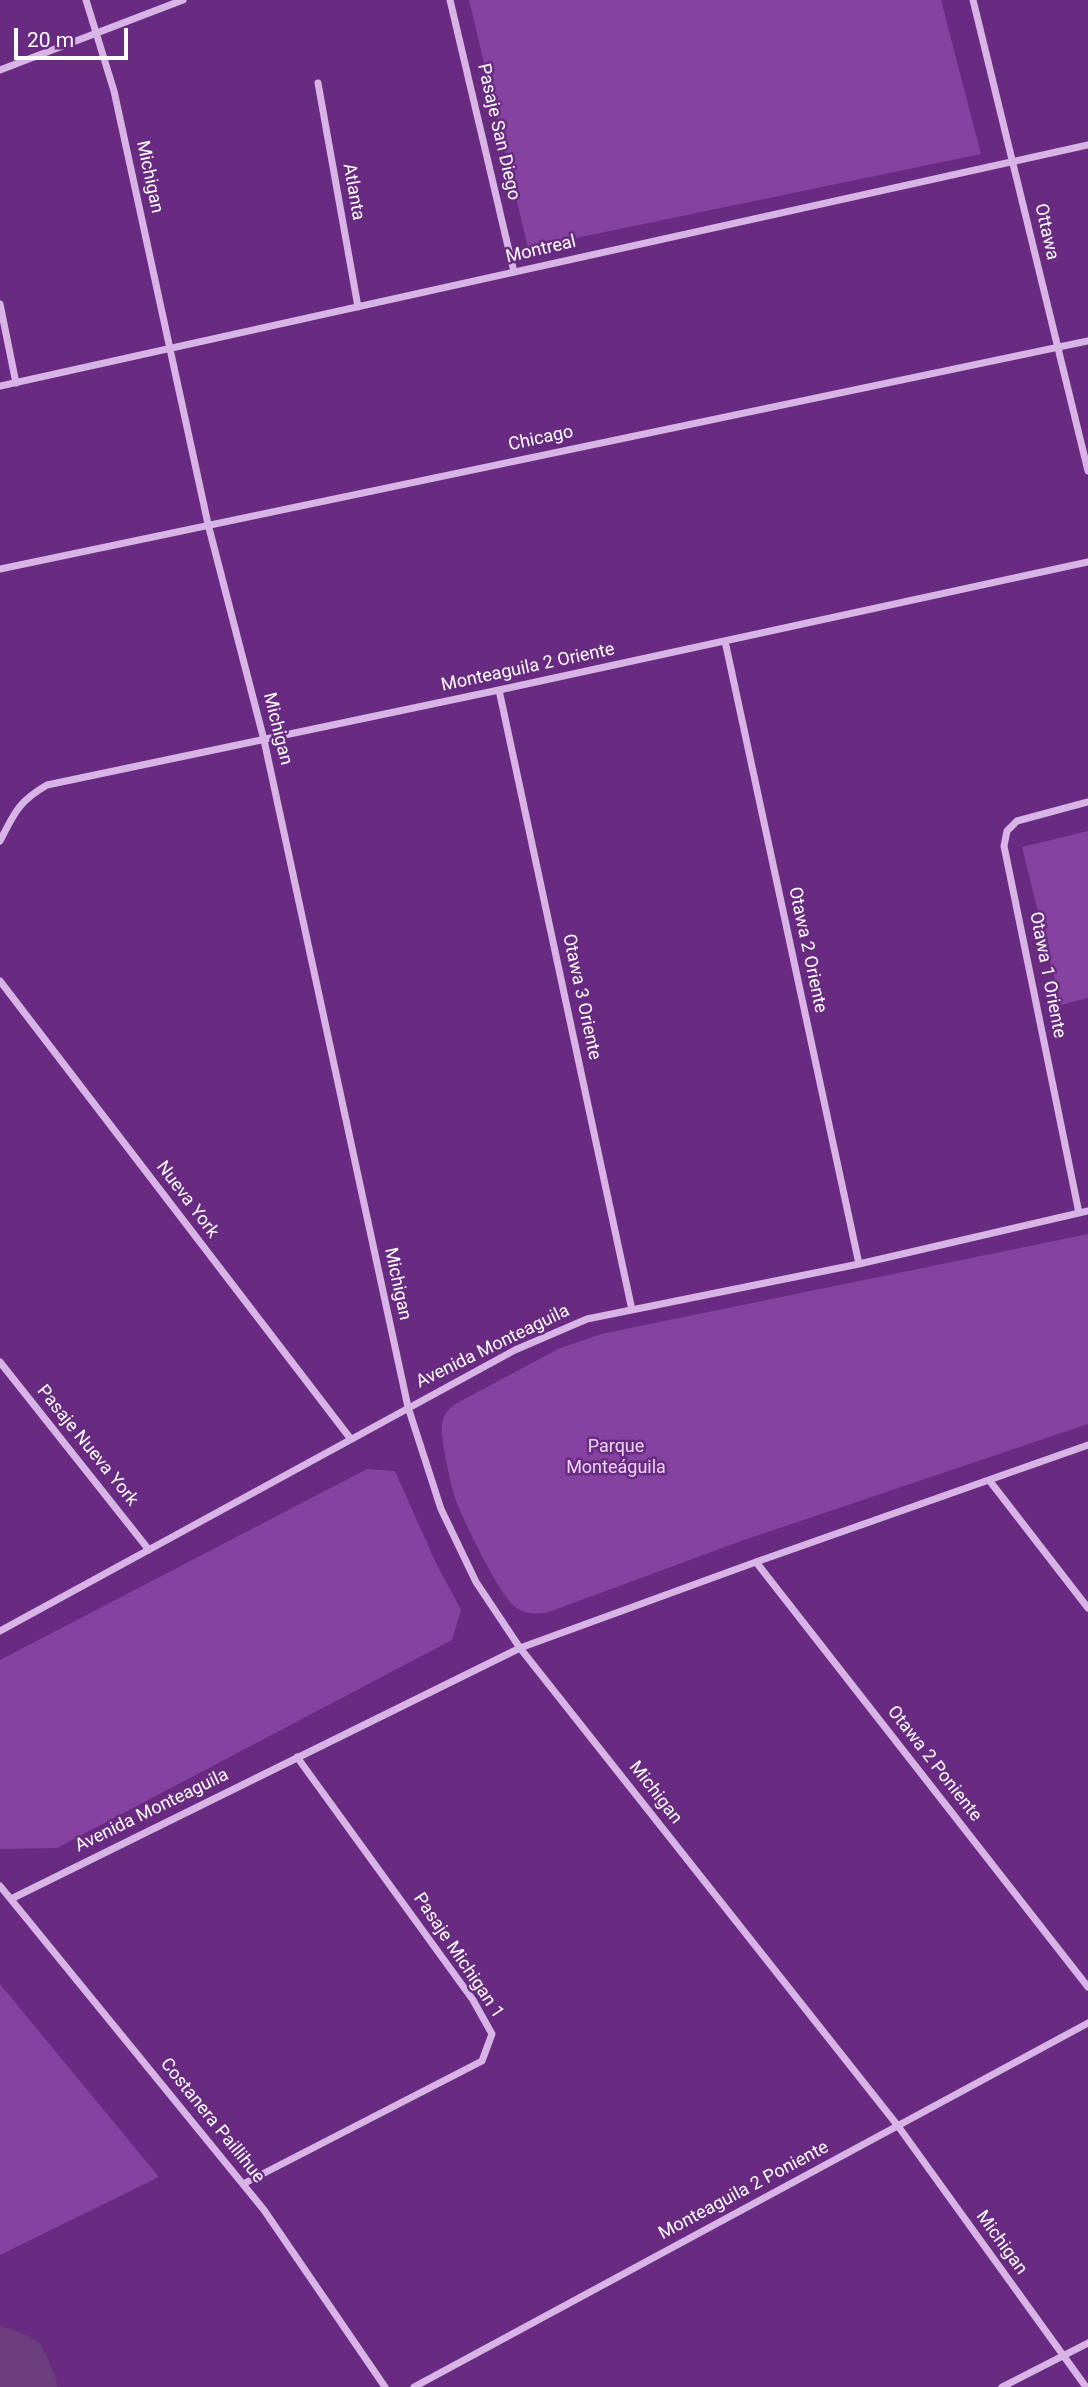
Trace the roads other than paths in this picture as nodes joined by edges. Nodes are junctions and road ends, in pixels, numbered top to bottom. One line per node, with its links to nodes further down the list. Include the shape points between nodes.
1 (86, 0): 5 (street, Michigan)
2 (183, 0): 5 (street)
3 (450, 0): 10 (street, Pasaje San Diego)
4 (973, 0): 9 (street, Ottawa)
5 (97, 31): 6 (street); 15 (street, Michigan)
6 (0, 70)
7 (318, 83): 12 (street, Atlanta)
8 (1088, 145): 9 (street, Montreal)
9 (1013, 161): 10 (street, Montreal); 14 (street, Ottawa)
10 (514, 272): 12 (street, Montreal)
11 (0, 304): 16 (street)
12 (358, 307): 15 (street, Montreal)
13 (1088, 341): 14 (street, Chicago)
14 (1058, 348): 18 (street, Ottawa); 19 (street, Chicago)
15 (171, 349): 16 (street, Montreal); 19 (street, Michigan)
16 (16, 383): 17 (street, Montreal)
17 (0, 386)
18 (1088, 471)
19 (208, 524): 21 (street, Chicago); 24 (street, Michigan)
20 (1088, 562): 22 (street, Monteaguila 2 Oriente)
21 (0, 569)
22 (725, 641): 23 (street, Monteaguila 2 Oriente); 29 (street, Otawa 2 Oriente)
23 (499, 691): 24 (street, Monteaguila 2 Oriente); 30 (street, Otawa 3 Oriente)
24 (264, 740): 26 (street, Monteaguila 2 Oriente, via 47,785 18,806); 32 (street, Michigan)
25 (1088, 802): 28 (street, Otawa 1 Oriente, via 1017,821 1007,831 1004,846)
26 (0, 841)
27 (0, 981): 33 (street, Nueva York)
28 (1084, 1212): 29 (street, Avenida Monteaguila)
29 (859, 1264): 30 (street, Avenida Monteaguila)
30 (632, 1310): 32 (street, Avenida Monteaguila, via 587,1319 553,1333)
31 (0, 1363): 36 (street, Pasaje Nueva York)
32 (408, 1407): 33 (street, Avenida Monteaguila); 40 (street, Michigan, via 441,1509 476,1582)
33 (350, 1438): 36 (street, Avenida Monteaguila)
34 (1088, 1445): 35 (street, Avenida Monteaguila)
35 (989, 1480): 37 (street, Avenida Monteaguila); 38 (street)
36 (149, 1549): 39 (street, Avenida Monteaguila)
37 (755, 1562): 40 (street, Avenida Monteaguila); 44 (street, Otawa 2 Poniente)
38 (1088, 1608)
39 (0, 1631)
40 (520, 1647): 41 (street, Avenida Monteaguila); 46 (street, Michigan)
41 (298, 1757): 43 (street, Avenida Monteaguila); 47 (street, Pasaje Michigan 1, via 473,2000 492,2034 482,2061)
42 (0, 1886): 43 (street, Costanera Paillihue)
43 (11, 1899): 47 (street, Costanera Paillihue)
44 (1088, 1987)
45 (1088, 2022): 46 (street, Monteaguila 2 Poniente)
46 (898, 2126): 49 (street, Michigan); 51 (street, Monteaguila 2 Poniente)
47 (243, 2184): 50 (street, Costanera Paillihue)
48 (1088, 2343): 49 (street)
49 (1063, 2356): 52 (street); 53 (street, Michigan)
50 (385, 2387)
51 (414, 2387)
52 (1002, 2387)
53 (1086, 2387)

